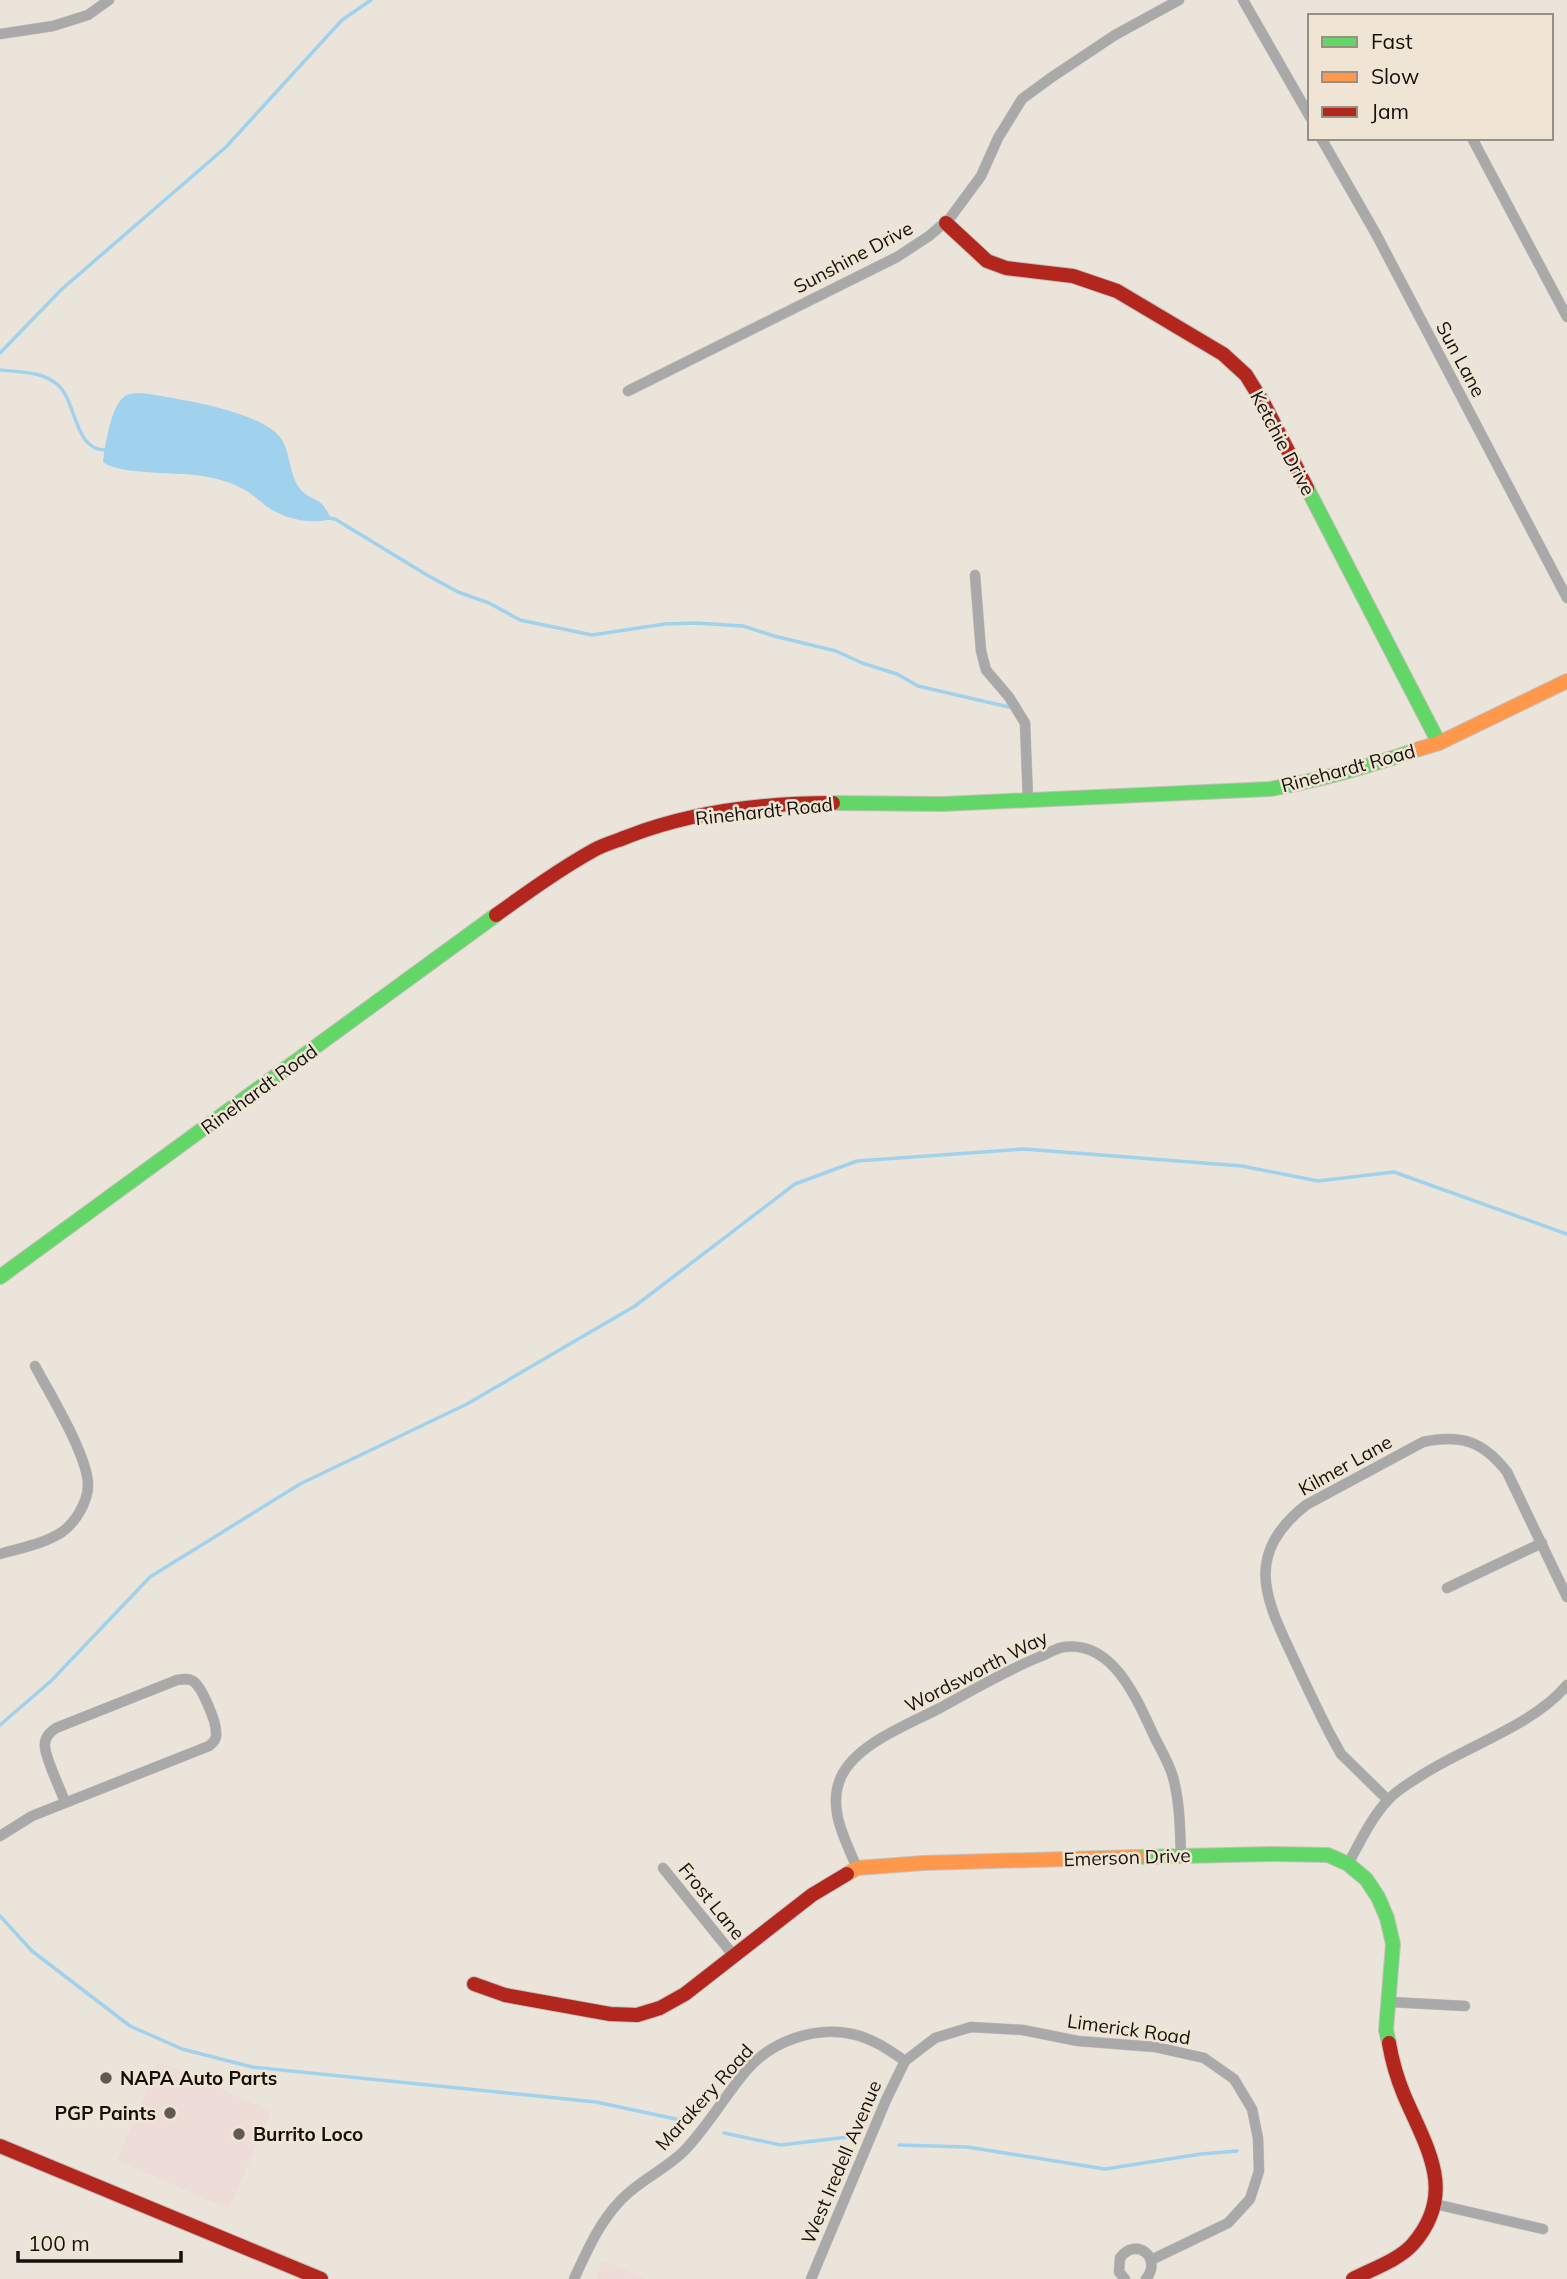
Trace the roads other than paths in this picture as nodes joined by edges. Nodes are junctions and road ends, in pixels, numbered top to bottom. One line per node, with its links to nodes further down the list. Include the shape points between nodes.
1 (109, 0): 4 (street, via 88,15 53,26)
2 (1179, 0): 8 (street, Sunshine Drive, via 1115,34 1022,99 981,176)
3 (1243, 0): 5 (street)
4 (0, 34)
5 (1308, 114)
6 (1322, 140): 12 (street, Sun Lane)
7 (1473, 140): 9 (street)
8 (946, 223): 10 (street, Sunshine Drive, via 897,257); 14 (street, Ketchie Drive, via 988,261 1006,268 1073,276 1117,291 1223,354 1245,375)
9 (1567, 317)
10 (628, 391)
11 (975, 575): 15 (street, via 986,670 1025,723)
12 (1567, 598)
13 (1567, 681): 14 (street, Rinehardt Road)
14 (1439, 743): 15 (street, Rinehardt Road, via 1360,769 1270,789)
15 (1028, 800): 16 (street, Rinehardt Road, via 799,803 716,811 656,826 596,849 538,884)
16 (0, 1277)
17 (35, 1366): 19 (street, via 82,1458 88,1486 79,1511 60,1533)
18 (1542, 1543): 20 (street); 21 (street, Kilmer Lane); 23 (street, Kilmer Lane, via 1495,1456 1459,1438 1431,1440 1411,1448 1306,1505 1275,1538 1267,1558 1265,1585 1272,1612 1341,1754)
19 (0, 1554)
20 (1447, 1588)
21 (1567, 1597)
22 (1567, 1685): 23 (street, via 1537,1713 1437,1765)
23 (1388, 1800): 27 (street)
24 (65, 1802): 24 (street, via 209,1746 216,1731 195,1682 177,1680 49,1733 45,1748); 25 (street)
25 (0, 1836)
26 (1181, 1856): 27 (street, Emerson Drive, via 1328,1855); 29 (street, Emerson Drive); 29 (street, Wordsworth Way, via 1172,1775 1133,1691 1098,1653 1063,1647 1017,1667 854,1758 841,1777 835,1801 837,1820)
27 (1348, 1864): 32 (street, Emerson Drive, via 1366,1879 1387,1918 1392,1944)
28 (663, 1868): 30 (street, Frost Lane)
29 (857, 1868): 30 (street, Emerson Drive, via 812,1895)
30 (734, 1956): 31 (street, Emerson Drive, via 685,1994 637,2014 561,2006)
31 (474, 1984)
32 (1390, 2002): 33 (street); 36 (street, Emerson Drive, via 1386,2030 1392,2062 1429,2148)
33 (1465, 2006)
34 (905, 2061): 38 (street, Limerick Road, via 935,2038 971,2027 1155,2047 1204,2058 1234,2079 1252,2109 1258,2138 1259,2171 1250,2199 1228,2223); 40 (street, Marakery Road, via 852,2034 806,2033 771,2049 747,2069 681,2154 621,2200 593,2237); 41 (street, West Iredell Avenue)
35 (0, 2146): 39 (street)
36 (1436, 2204): 37 (street); 44 (street, via 1412,2245)
37 (1543, 2229)
38 (1151, 2260): 42 (street, via 1136,2249 1124,2253 1118,2265); 43 (street)
39 (321, 2279)
40 (574, 2279)
41 (811, 2279)
42 (1125, 2279)
43 (1146, 2279)
44 (1353, 2279)

